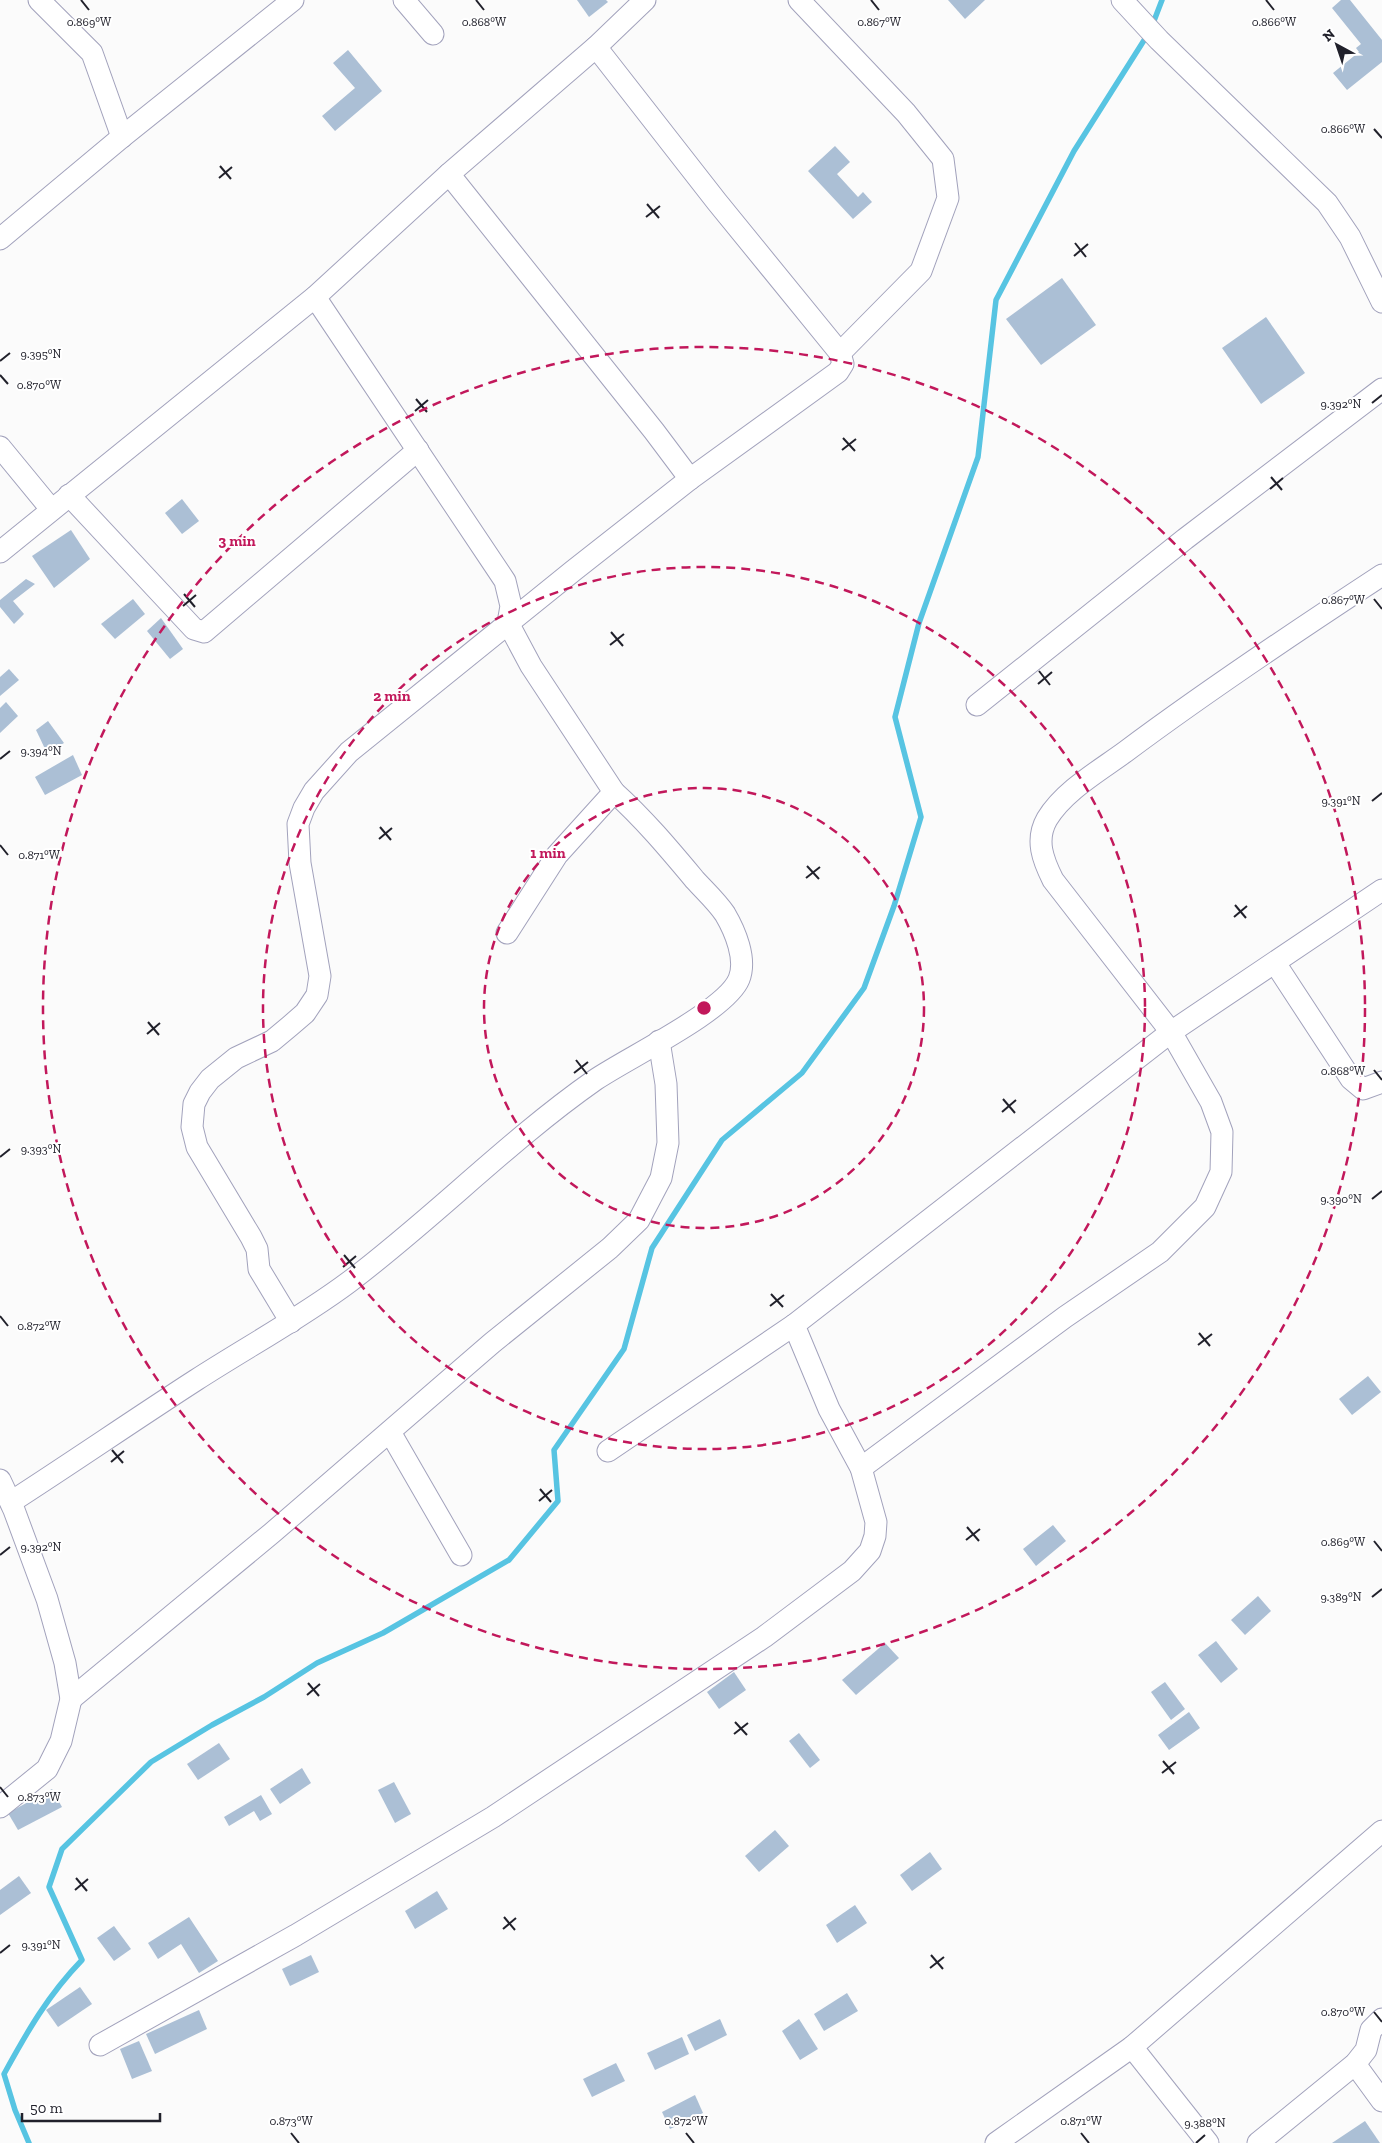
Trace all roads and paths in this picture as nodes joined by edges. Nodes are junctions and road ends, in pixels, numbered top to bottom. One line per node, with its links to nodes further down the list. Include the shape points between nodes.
1 (39, 0): 9 (street, via 92,53)
2 (293, 0): 9 (street)
3 (404, 0): 7 (street)
4 (645, 0): 8 (street)
5 (799, 0): 14 (street, via 906,113 943,159 948,198 921,271)
6 (1128, 7): 13 (street, via 1327,203 1350,237)
7 (433, 34)
8 (596, 47): 10 (street); 14 (street)
9 (122, 137): 11 (street)
10 (449, 174): 12 (street); 18 (street)
11 (0, 239)
12 (315, 297): 17 (street); 19 (street)
13 (1382, 302)
14 (840, 353): 18 (street, via 843,364 838,372)
15 (1382, 389): 24 (street)
16 (0, 447): 20 (street)
17 (418, 450): 19 (street, via 204,632 194,629); 23 (street, via 505,581 511,606)
18 (690, 479): 23 (street)
19 (69, 495): 20 (street)
20 (51, 509): 21 (street)
21 (0, 552)
22 (1382, 575): 29 (street, via 1188,705 1080,785 1047,820 1040,839 1043,860 1053,880)
23 (508, 624): 25 (street, via 530,666); 32 (street, via 349,752 309,799 298,824 298,837 305,902 320,976 317,995 290,1026 272,1040 236,1058 210,1079 194,1104 192,1127 197,1147 257,1249 259,1269)
24 (977, 704)
25 (614, 792): 27 (street, via 557,854); 30 (street, via 635,811 724,913 740,951 739,979 730,990 700,1016)
26 (1382, 890): 28 (street)
27 (507, 934)
28 (1275, 962): 29 (street); 31 (street, via 1351,1080 1363,1088)
29 (1171, 1032): 33 (street); 36 (street, via 1212,1102 1222,1132 1221,1172 1205,1207 1160,1252 1065,1316)
30 (659, 1041): 32 (street, via 596,1079 543,1119 389,1251); 34 (street, via 666,1084 668,1143 661,1178 639,1220 610,1248 492,1343)
31 (1382, 1082)
32 (291, 1322): 38 (street, via 198,1378)
33 (794, 1326): 35 (street); 36 (street, via 828,1409)
34 (390, 1432): 39 (street); 40 (street)
35 (608, 1451)
36 (861, 1468): 44 (street, via 876,1522 875,1536 870,1551 852,1572 764,1637 493,1817 296,1935)
37 (0, 1480): 38 (street)
38 (11, 1502): 40 (street, via 47,1599)
39 (461, 1555)
40 (71, 1699): 41 (street, via 61,1740 47,1769)
41 (0, 1807)
42 (1382, 1831): 45 (street)
43 (1382, 2019): 46 (street, via 1371,2030 1366,2050)
44 (100, 2045)
45 (1132, 2047): 48 (street); 49 (street)
46 (1354, 2064): 47 (street); 50 (street)
47 (1382, 2101)
48 (996, 2143)
49 (1208, 2143)
50 (1258, 2143)

